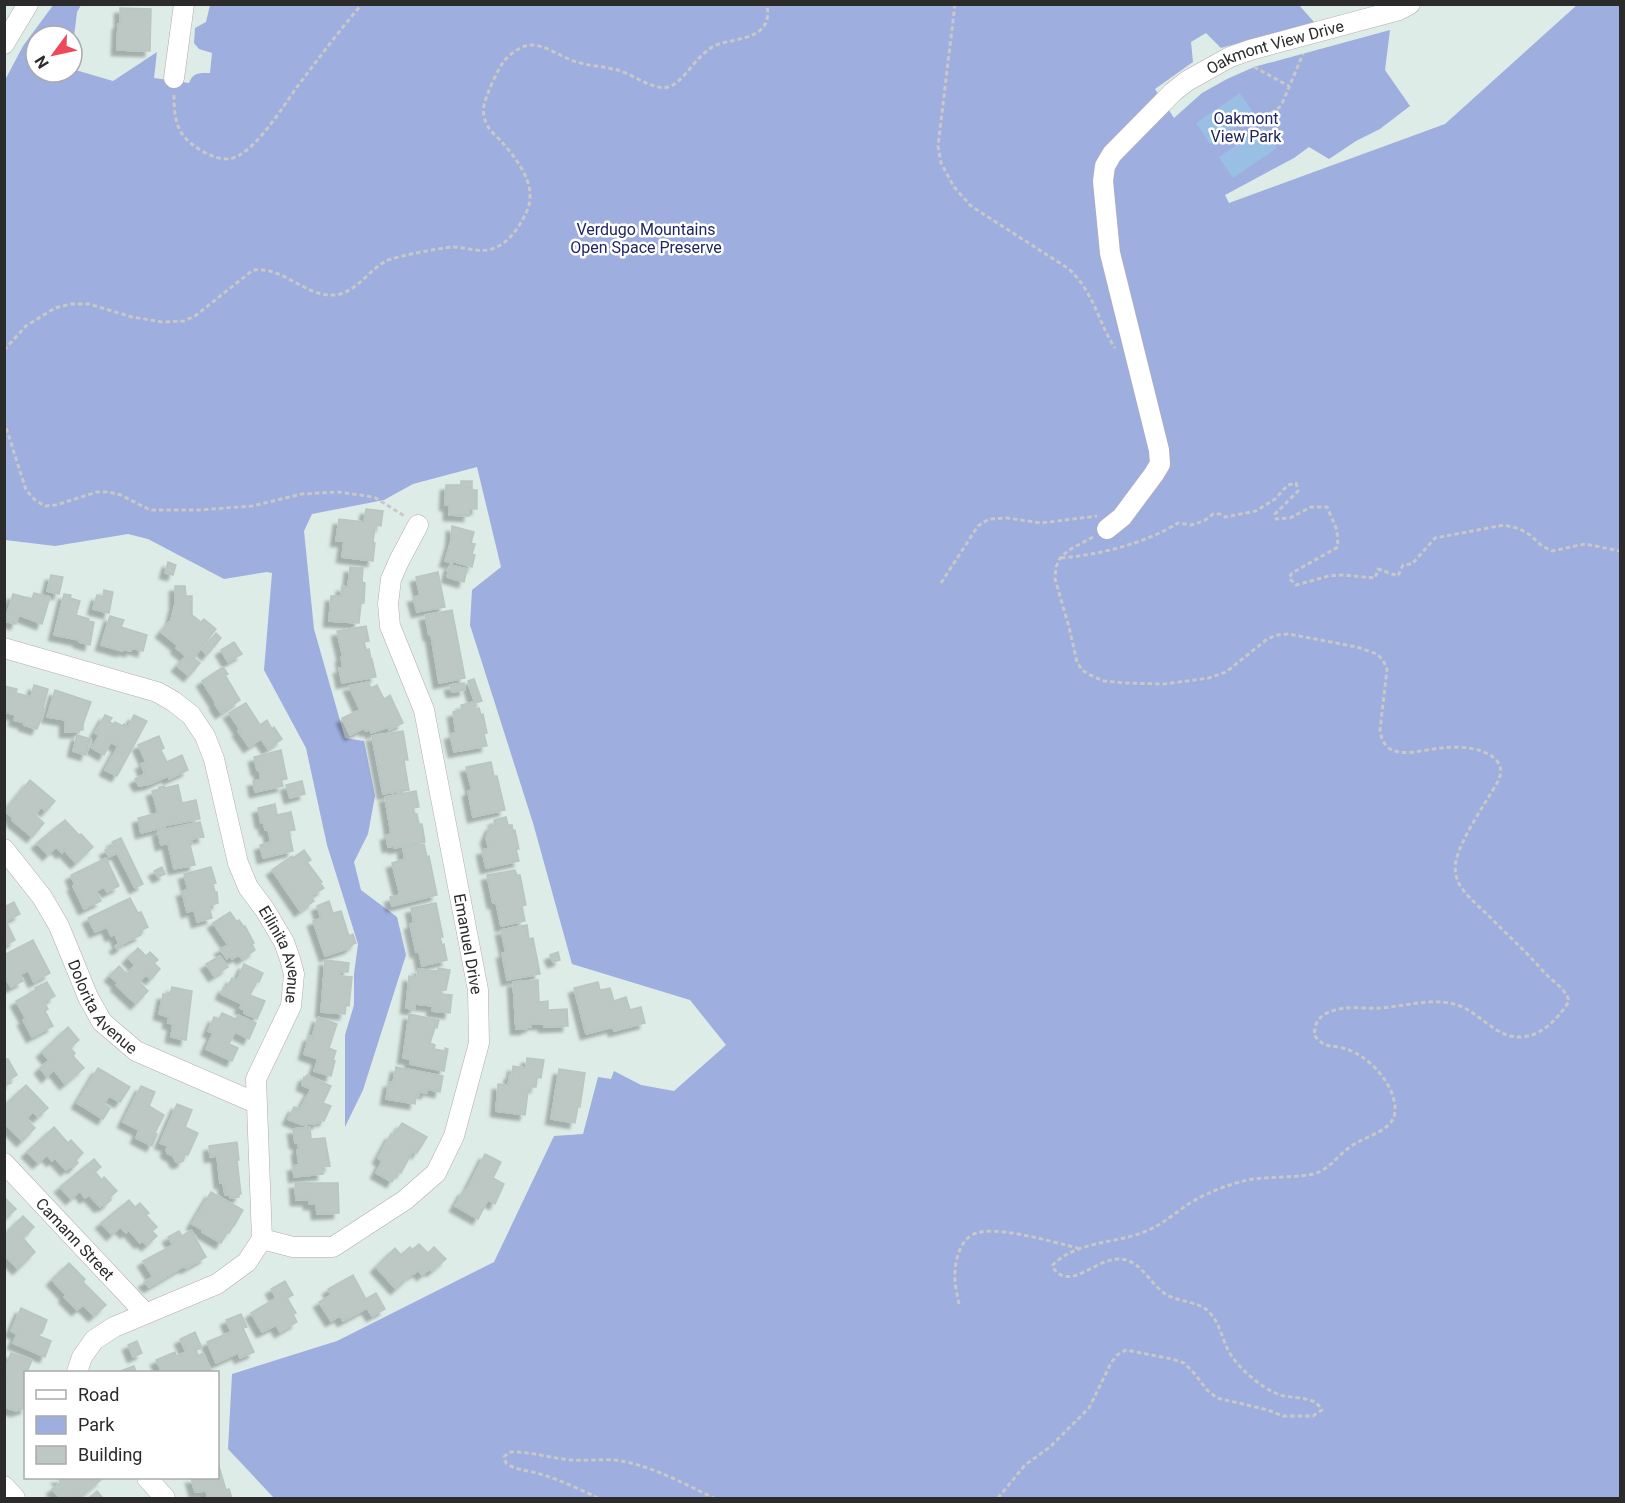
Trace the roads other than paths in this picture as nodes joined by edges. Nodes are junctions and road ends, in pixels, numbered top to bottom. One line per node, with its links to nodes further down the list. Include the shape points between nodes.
1 (28, 4): 4 (street)
2 (184, 4): 5 (street)
3 (1410, 4): 6 (street, Oakmont View Drive, via 1230,57 1173,92 1112,154 1103,181 1110,253 1160,464 1122,517)
4 (4, 44)
5 (174, 78)
6 (1104, 522)
7 (418, 525): 12 (street, Emanuel Drive, via 391,579 390,626 424,710 478,990 478,1043 454,1136 436,1173 405,1200 333,1247 293,1247)
8 (4, 648): 10 (street, Eilinita Avenue, via 157,692 191,715 205,736 238,863 248,887 284,942 294,974 291,1006 256,1079)
9 (4, 849): 10 (street, Dolorita Avenue, via 42,897 59,926 102,1022 136,1051)
10 (256, 1103): 12 (street, Eilinita Avenue)
11 (4, 1163): 13 (street, Camann Street)
12 (262, 1239): 13 (street, via 247,1262 217,1284)
13 (145, 1313): 14 (street, via 94,1340)
14 (77, 1371)
15 (148, 1479): 18 (street)
16 (4, 1486): 17 (street)
17 (15, 1498)
18 (165, 1498)

